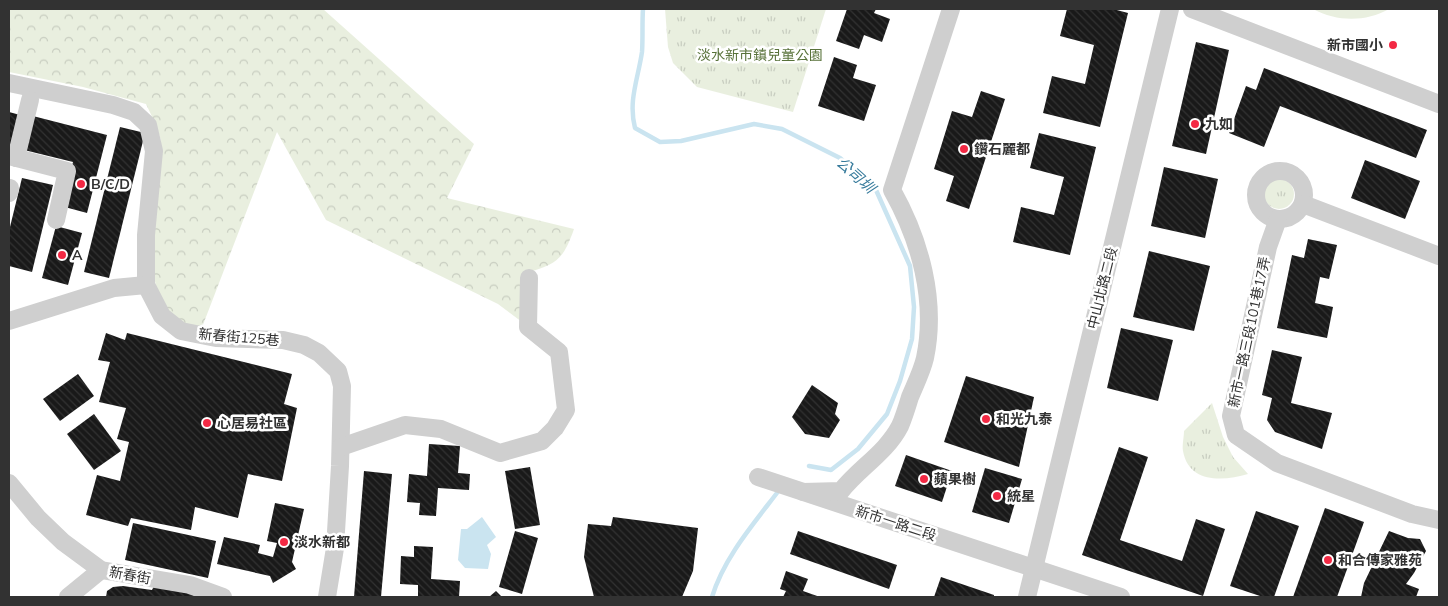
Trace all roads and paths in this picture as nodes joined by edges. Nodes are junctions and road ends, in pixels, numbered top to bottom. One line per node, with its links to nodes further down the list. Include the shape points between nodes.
1 (951, 9): 18 (street, via 892,190 908,218 920,254 929,318 925,359 900,426 884,448 841,491)
2 (1170, 9): 20 (street, 中山北路二段)
3 (1192, 9): 6 (street)
4 (9, 83): 13 (street, 新春街125巷, via 113,104 134,112 148,125 154,151 146,235)
5 (30, 100): 7 (street)
6 (1439, 104)
7 (12, 157): 10 (street, via 67,171)
8 (1303, 204): 9 (street, via 1293,216); 9 (street, via 1304,189 1296,176 1282,170 1266,175 1256,189 1258,206 1270,217); 11 (street)
9 (1278, 219): 19 (street, 新市一路三段101巷17弄, via 1268,247 1231,416 1236,435 1277,463 1412,514)
10 (56, 220)
11 (1439, 256)
12 (529, 278): 15 (street, via 528,327 558,352 566,410 555,428 542,440 500,453 441,429 405,425)
13 (146, 285): 14 (street, via 114,288); 15 (street, 新春街125巷, via 162,316 181,331 216,338 283,340 304,345 330,362 338,371 342,386)
14 (9, 322)
15 (341, 447): 24 (street, 新春街125巷, via 335,548)
16 (758, 477): 18 (street, 新市一路二段)
17 (9, 483): 21 (street, 新春街, via 63,542)
18 (803, 492): 20 (street, 新市一路二段)
19 (1439, 520)
20 (1034, 567): 25 (street, 中山北路二段); 26 (street, 新市一路二段)
21 (101, 570): 22 (street); 23 (street, 新春街, via 190,585)
22 (68, 597)
23 (223, 597)
24 (327, 597)
25 (1028, 597)
26 (1120, 597)

